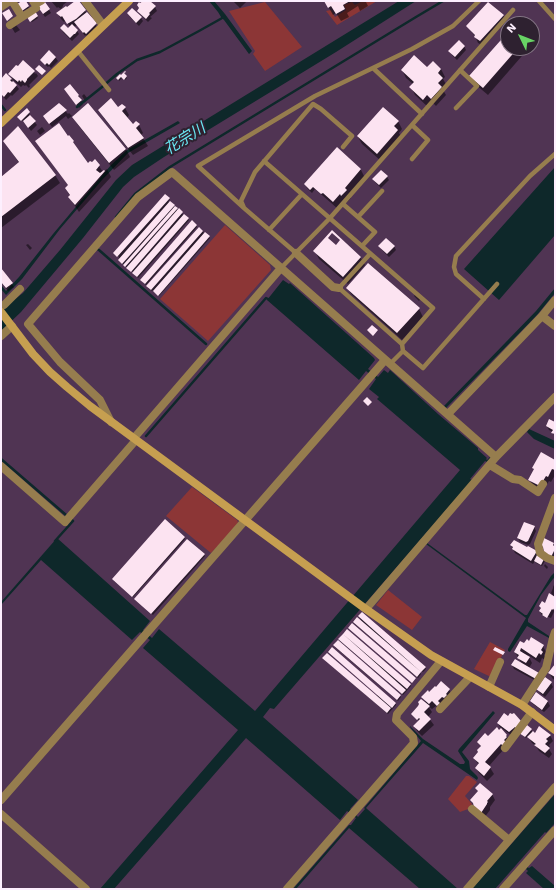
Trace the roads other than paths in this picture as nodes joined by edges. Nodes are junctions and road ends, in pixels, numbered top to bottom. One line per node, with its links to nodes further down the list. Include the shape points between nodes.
1 (11, 1): 7 (street); 9 (street)
2 (85, 1): 12 (street)
3 (129, 1): 12 (street)
4 (479, 1): 14 (lane, via 453,26)
5 (539, 1): 10 (lane)
6 (37, 3): 9 (street)
7 (1, 6)
8 (513, 10): 15 (lane)
9 (22, 17): 11 (street)
10 (555, 19)
11 (10, 25)
12 (103, 25): 13 (street)
13 (77, 50): 16 (lane); 19 (street)
14 (373, 68): 18 (lane); 28 (lane, via 314,96 198,166)
15 (460, 70): 17 (lane, via 477,86); 18 (lane)
16 (110, 90)
17 (456, 108)
18 (422, 114): 20 (lane)
19 (1, 122)
20 (412, 125): 23 (lane, via 428,140); 27 (lane)
21 (342, 147): 24 (lane, via 352,136 313,104)
22 (555, 154): 39 (lane, via 530,176 456,256 456,274)
23 (412, 159)
24 (264, 161): 26 (lane); 28 (lane, via 255,172 241,201)
25 (382, 191): 29 (lane)
26 (302, 194): 30 (lane); 31 (lane)
27 (343, 204): 29 (lane); 30 (lane)
28 (244, 208): 31 (lane)
29 (358, 217): 32 (lane, via 375,232)
30 (330, 218): 32 (lane); 33 (lane)
31 (269, 230): 33 (lane)
32 (362, 246): 34 (lane)
33 (296, 253): 35 (lane); 37 (street, via 333,287)
34 (370, 254): 37 (lane); 46 (lane, via 433,308)
35 (281, 268): 48 (street); 51 (street, via 172,172 138,196 28,324 60,362 100,400); 52 (street)
36 (497, 284): 39 (lane)
37 (338, 288): 46 (lane)
38 (20, 289): 41 (street)
39 (484, 299): 47 (lane, via 423,368)
40 (555, 300): 42 (street)
41 (2, 308): 43 (street)
42 (542, 316): 44 (street); 50 (street)
43 (11, 325): 45 (street); 51 (street, via 50,372)
44 (555, 326)
45 (1, 336)
46 (402, 344): 47 (lane)
47 (403, 351): 48 (lane)
48 (388, 362): 50 (street); 58 (street)
49 (555, 397): 53 (street)
50 (448, 414): 53 (street)
51 (111, 422): 52 (street)
52 (135, 439): 55 (street, via 65,522); 58 (street)
53 (496, 457): 54 (street)
54 (490, 465): 56 (street, via 538,492); 60 (street)
55 (1, 466)
56 (543, 484)
57 (555, 498): 59 (street, via 538,544 540,553)
58 (246, 520): 60 (street); 72 (street)
59 (555, 561)
60 (365, 608): 62 (street)
61 (555, 632): 66 (street, via 546,668)
62 (441, 661): 64 (street); 78 (street, via 397,714 396,720 413,737 414,743)
63 (500, 662): 65 (street)
64 (470, 677): 65 (street); 67 (street)
65 (489, 687): 66 (street)
66 (522, 705): 68 (street)
67 (440, 708)
68 (532, 712): 69 (street); 70 (street)
69 (555, 730)
70 (505, 748)
71 (555, 787): 76 (street)
72 (1, 800)
73 (472, 809): 76 (street)
74 (1, 814): 77 (street)
75 (555, 830): 80 (street)
76 (509, 840): 79 (street)
77 (86, 889)
78 (287, 889)
79 (467, 889)
80 (503, 889)

